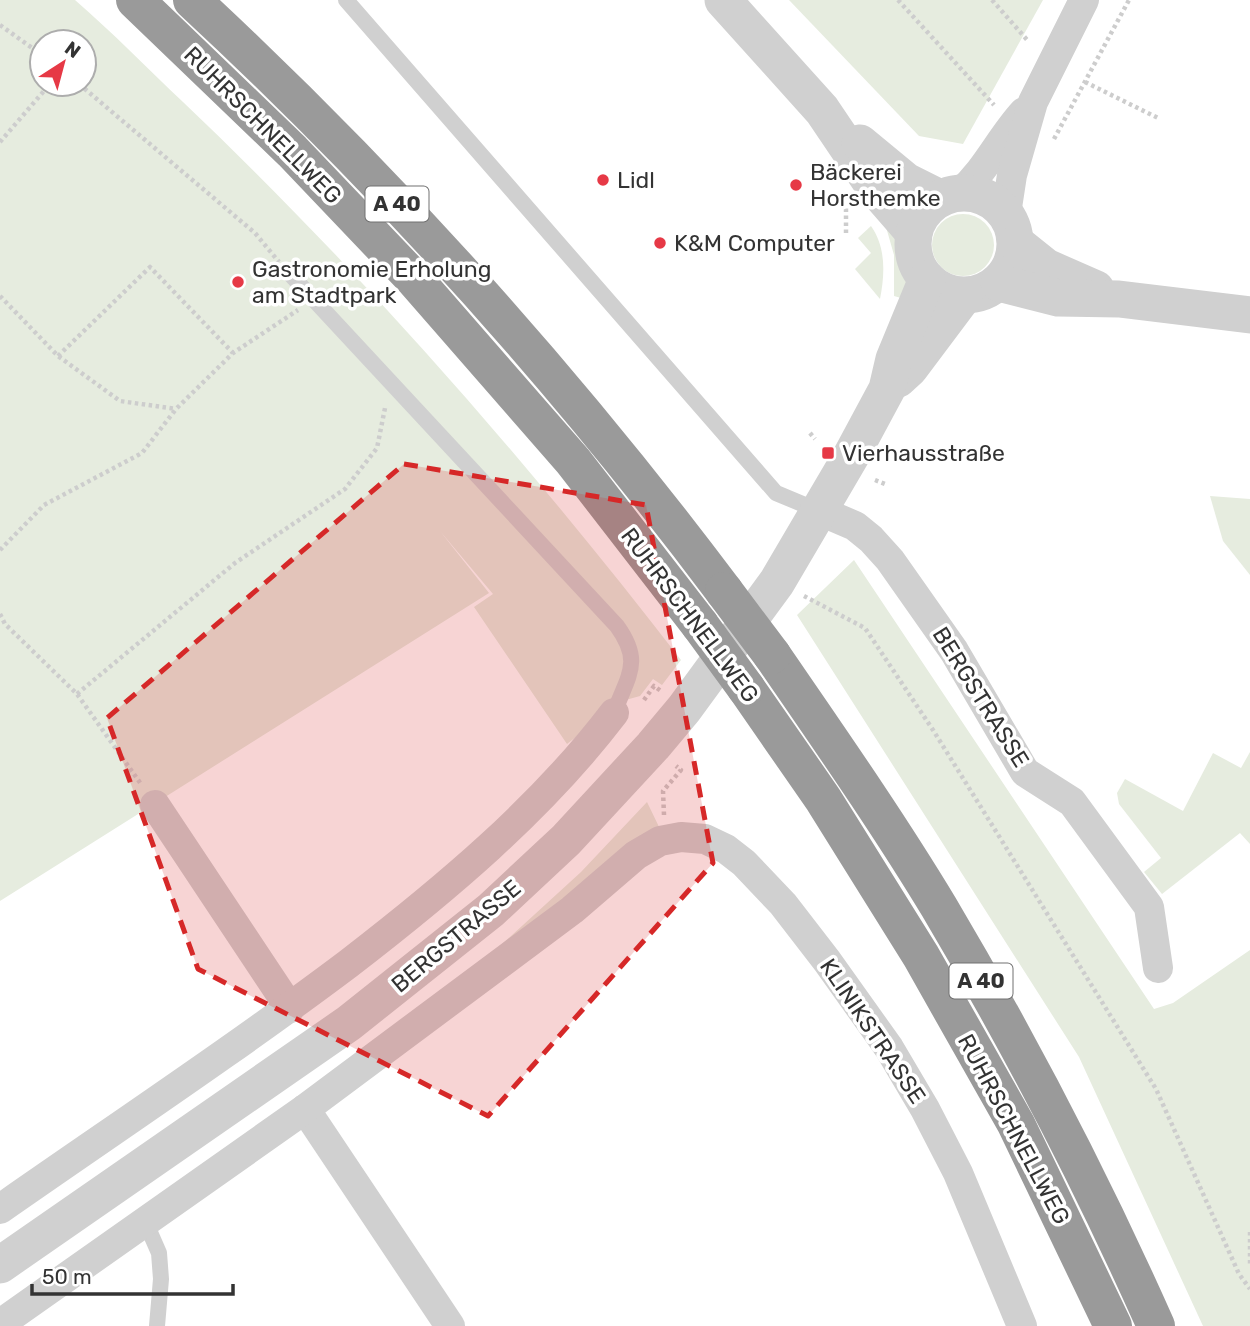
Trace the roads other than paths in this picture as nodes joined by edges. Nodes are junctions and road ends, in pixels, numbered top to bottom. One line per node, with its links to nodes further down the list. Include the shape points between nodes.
1 (135, 0): 32 (highway, RUHRSCHNELLWEG / A 40, bridge, via 292,151 415,280 573,461 700,625 822,799 921,956 1016,1124)
2 (192, 0): 33 (highway, RUHRSCHNELLWEG / A 40, bridge, via 461,273 606,441 772,655 874,805 974,968 1077,1158)
3 (346, 0): 18 (lane, via 776,493)
4 (723, 0): 7 (street)
5 (1084, 0): 6 (street)
6 (1033, 102): 8 (street, via 976,178); 9 (street, via 1012,175)
7 (822, 110): 8 (street, via 906,181); 10 (street, via 874,187)
8 (950, 195): 9 (street, via 983,196 993,201); 10 (street, via 921,216)
9 (1011, 228): 13 (street, via 1012,264); 15 (street, via 1046,267)
10 (914, 233): 12 (street, via 916,264)
11 (291, 275): 19 (lane, BERGSTRASSE, via 627,641 633,660)
12 (927, 279): 14 (street, via 941,290); 17 (street, BERGSTRASSE, via 894,359)
13 (999, 283): 14 (street); 15 (street, via 1058,298)
14 (964, 296): 17 (street, BERGSTRASSE, via 910,368)
15 (1119, 299): 16 (street)
16 (1250, 315)
17 (887, 389): 18 (street, BERGSTRASSE)
18 (820, 511): 22 (street, BERGSTRASSE, via 855,526 890,560 954,651 1025,772 1072,802 1149,907); 27 (street, BERGSTRASSE, via 777,582 653,746 566,840 491,910 349,1023)
19 (614, 713): 23 (street, BERGSTRASSE, via 569,767 462,872)
20 (155, 804): 23 (street)
21 (636, 855): 24 (street, BERGSTRASSE, via 572,910); 31 (street, KLINIKSTRASSE, via 660,841 705,839 744,863 783,904 889,1048 925,1109 958,1173)
22 (1158, 968)
23 (290, 1008): 25 (street, BERGSTRASSE)
24 (305, 1109): 26 (street, BERGSTRASSE); 30 (street)
25 (0, 1209)
26 (145, 1222): 28 (street, BERGSTRASSE); 29 (lane, via 159,1253)
27 (0, 1265)
28 (0, 1324)
29 (157, 1326)
30 (450, 1326)
31 (1022, 1326)
32 (1113, 1326)
33 (1156, 1326)

